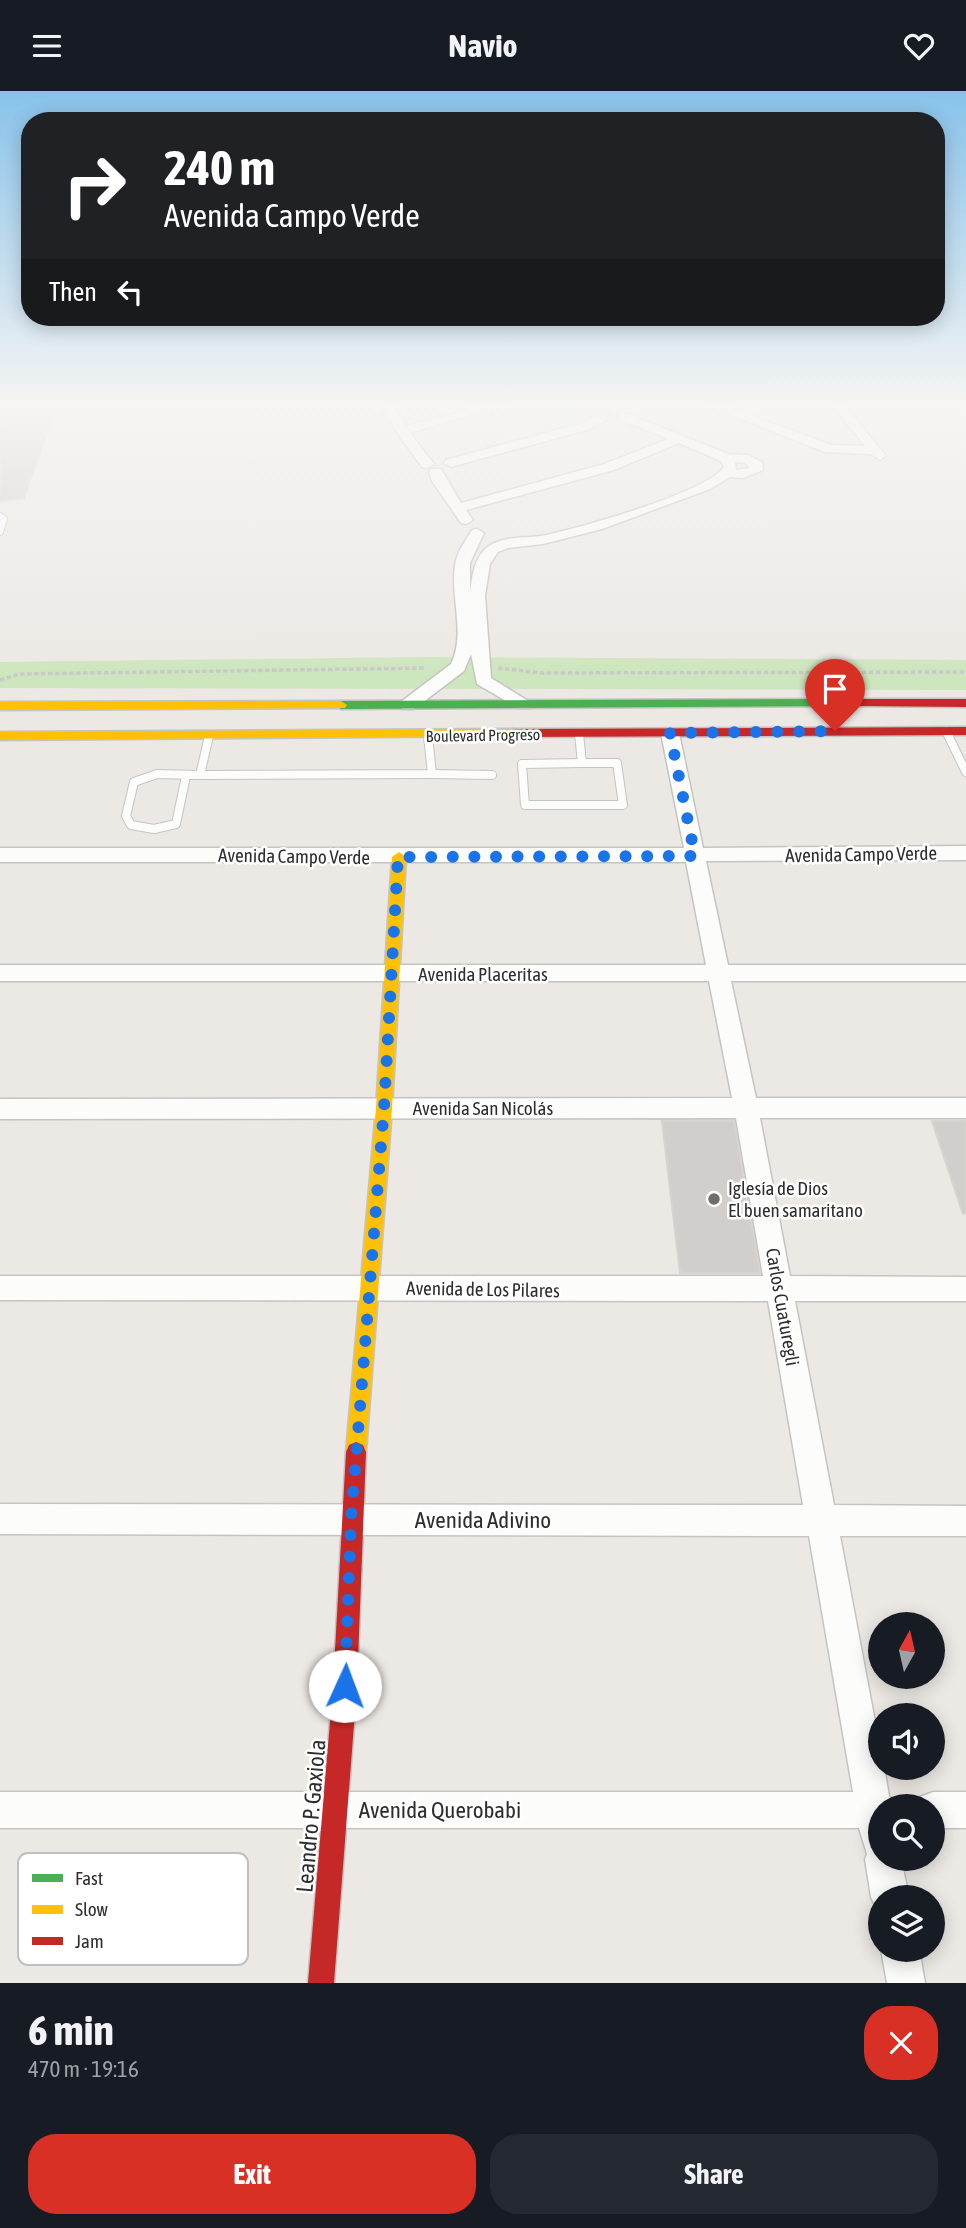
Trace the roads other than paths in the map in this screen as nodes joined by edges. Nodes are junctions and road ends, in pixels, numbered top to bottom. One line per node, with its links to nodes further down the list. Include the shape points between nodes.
1 (449, 495): 4 (street)
2 (501, 495): 4 (street)
3 (682, 495): 8 (street, via 547,539)
4 (457, 507): 7 (street)
5 (0, 516): 6 (lane, via 4,519)
6 (0, 532)
7 (477, 533): 8 (street); 9 (street)
8 (508, 543): 10 (street, via 488,553)
9 (461, 569): 10 (street); 11 (street)
10 (479, 571): 11 (street)
11 (471, 652): 13 (street, via 483,680); 14 (street)
12 (966, 703): 13 (main road, Boulevard Progreso)
13 (524, 704): 14 (main road, Boulevard Progreso)
14 (408, 705): 15 (main road, Boulevard Progreso)
15 (3, 707)
16 (946, 731): 17 (main road, Boulevard Progreso); 18 (main road, Boulevard Progreso); 24 (lane)
17 (966, 731)
18 (670, 733): 19 (main road, Boulevard Progreso); 31 (street, Carlos Cuaturegli)
19 (579, 734): 22 (main road, Boulevard Progreso); 23 (lane)
20 (0, 736): 21 (main road, Boulevard Progreso)
21 (209, 736): 22 (main road, Boulevard Progreso); 26 (lane)
22 (428, 736): 25 (lane)
23 (582, 763): 23 (lane, via 522,764 525,805 623,805 617,763)
24 (966, 772)
25 (432, 774): 26 (lane); 27 (lane)
26 (200, 775): 28 (lane)
27 (492, 775)
28 (186, 776): 28 (lane, via 176,824 146,831 131,825 127,816 134,782 150,775)
29 (966, 853): 31 (street, Avenida Campo Verde)
30 (0, 855): 32 (street, Avenida Campo Verde)
31 (695, 856): 32 (street, Avenida Campo Verde); 36 (street, Carlos Cuaturegli)
32 (398, 857): 35 (main road, Leandro P. Gaxiola)
33 (0, 973): 35 (street, Avenida Placeritas)
34 (966, 973): 36 (street, Avenida Placeritas)
35 (391, 974): 36 (street, Avenida Placeritas); 38 (main road, Leandro P. Gaxiola)
36 (720, 974): 39 (street, Carlos Cuaturegli)
37 (0, 1108): 38 (street, Avenida San Nicolás)
38 (384, 1108): 39 (street, Avenida San Nicolás); 42 (main road, Leandro P. Gaxiola)
39 (746, 1108): 40 (street, Avenida San Nicolás); 44 (street, Carlos Cuaturegli)
40 (966, 1108)
41 (0, 1288): 42 (street, Avenida de Los Pilares)
42 (370, 1288): 44 (street, Avenida de Los Pilares); 46 (main road, Leandro P. Gaxiola)
43 (966, 1289): 44 (street, Avenida de Los Pilares)
44 (780, 1290): 47 (street, Carlos Cuaturegli)
45 (0, 1519): 46 (street, Avenida Adivino)
46 (351, 1520): 47 (street, Avenida Adivino); 51 (main road, Leandro P. Gaxiola, via 345,1686)
47 (822, 1521): 48 (street, Avenida Adivino); 49 (street, Carlos Cuaturegli)
48 (966, 1521)
49 (873, 1794)
50 (0, 1810): 51 (street, Avenida Querobabi)
51 (333, 1810): 54 (street, Avenida Querobabi); 56 (main road, Leandro P. Gaxiola)
52 (945, 1810): 53 (street)
53 (966, 1810)
54 (868, 1820)
55 (902, 1962): 57 (street)
56 (321, 1983)
57 (906, 1983)

